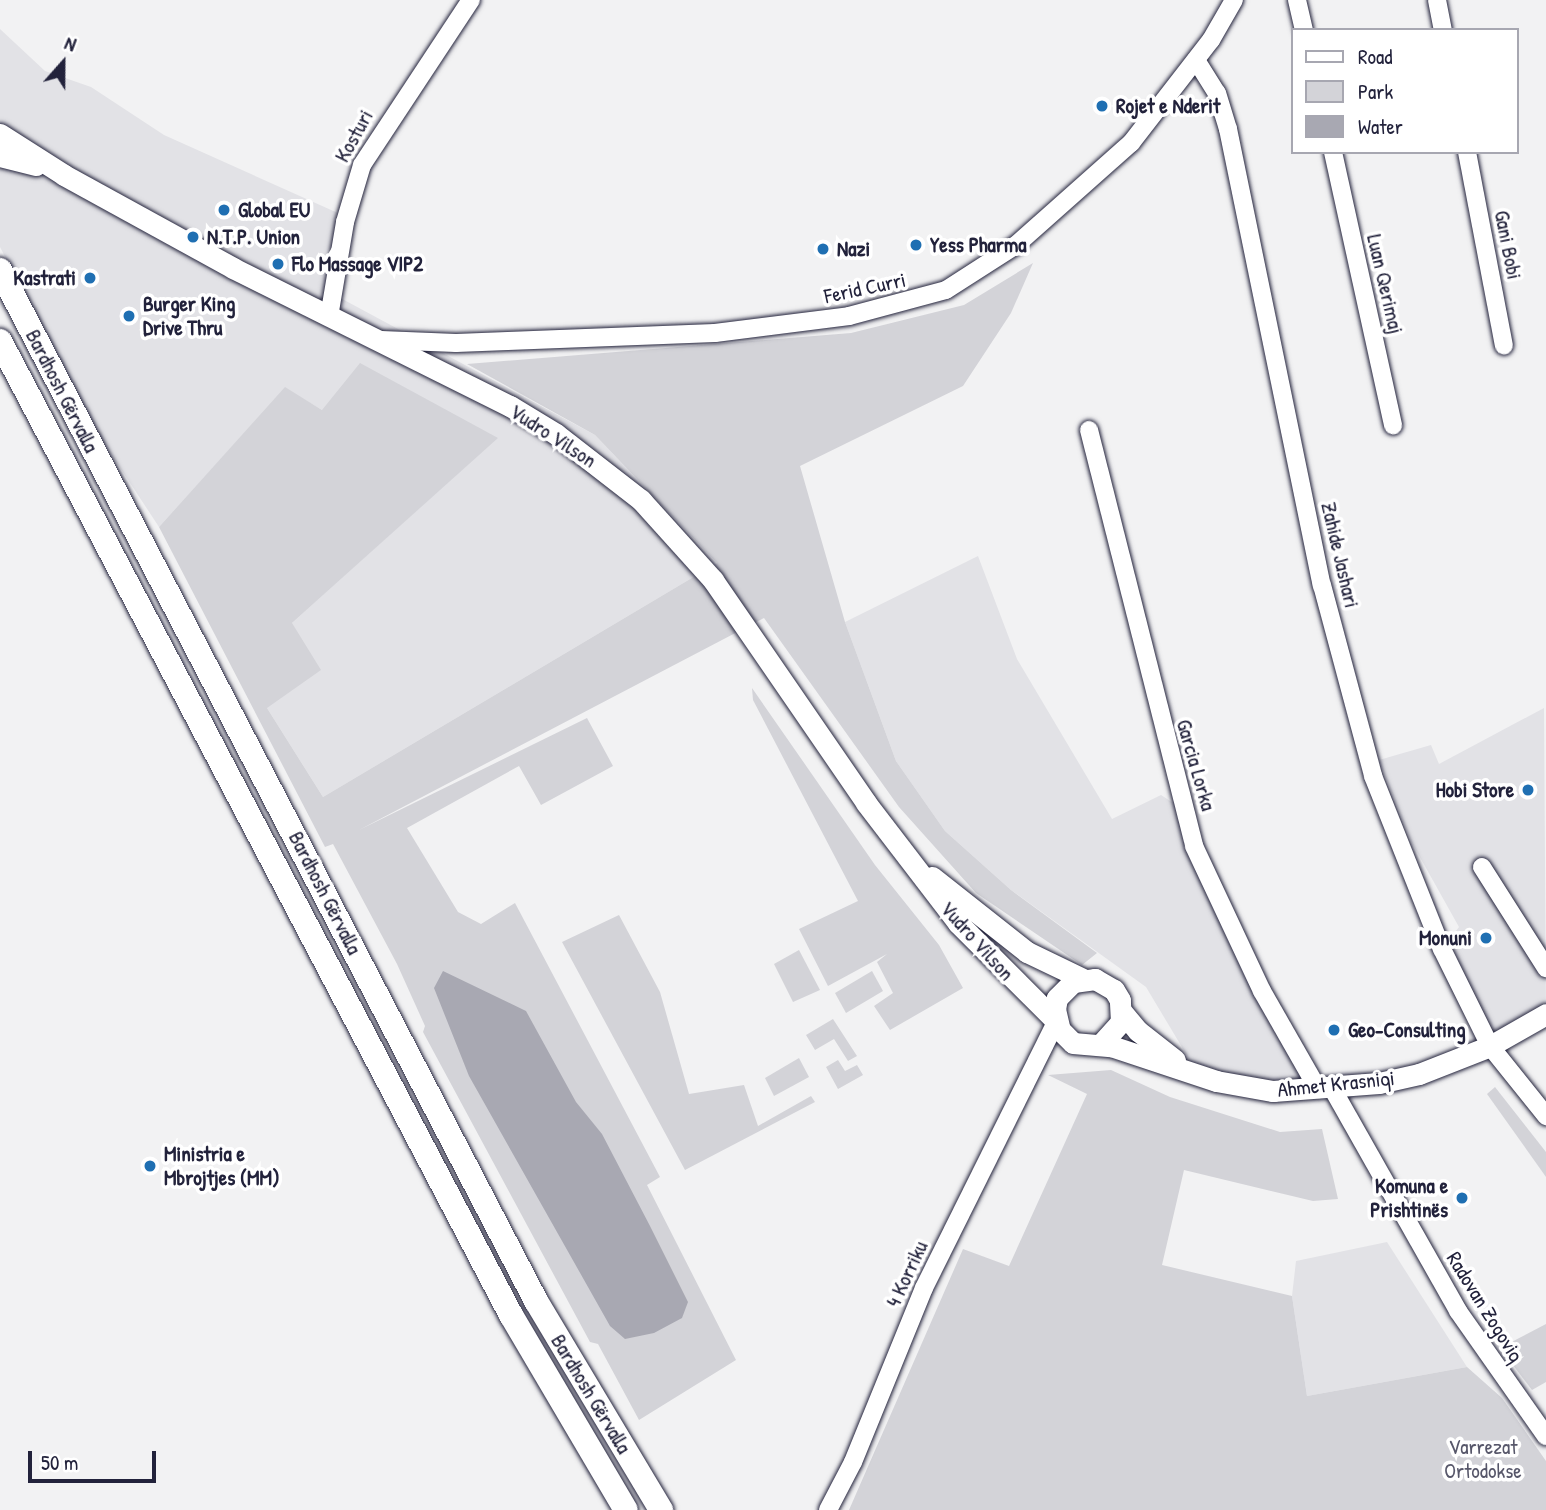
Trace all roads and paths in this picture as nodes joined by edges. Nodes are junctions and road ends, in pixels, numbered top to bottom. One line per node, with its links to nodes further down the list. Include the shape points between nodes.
1 (471, 0): 14 (street, Kosturi, via 449,41 396,108 362,165 345,222)
2 (1234, 0): 7 (street, Ferid Curri)
3 (1297, 0): 5 (street)
4 (1437, 0): 6 (street)
5 (1304, 28)
6 (1443, 28)
7 (1196, 60): 15 (street, Ferid Curri, via 1131,143 1054,215 970,277 920,299 849,316 715,333 456,343); 28 (street, Zahide Jashari, via 1217,93 1228,129 1322,585 1373,776 1442,949)
8 (0, 134): 12 (main road)
9 (1333, 154): 18 (street, Luan Qerimaj)
10 (1467, 154): 17 (street, Gani Bobi)
11 (0, 156): 12 (main road)
12 (64, 175): 14 (main road, Vudro Vilson)
13 (0, 270): 35 (highway, Bardhosh Gërvalla, via 536,1301)
14 (329, 317): 15 (main road, Vudro Vilson)
15 (380, 340): 20 (main road, Vudro Vilson, via 453,375 556,434 641,500 713,580)
16 (0, 341): 34 (highway, Bardhosh Gërvalla, via 511,1315)
17 (1504, 346)
18 (1393, 425)
19 (1089, 430): 31 (street, Garcia Lorka, via 1194,846 1262,991)
20 (906, 855): 23 (main road, Vudro Vilson, via 1027,952); 26 (main road, Vudro Vilson, via 989,958)
21 (1482, 867): 22 (street)
22 (1546, 968)
23 (1083, 979): 24 (main road, via 1094,979 1114,990); 26 (main road, via 1064,989 1057,999)
24 (1122, 1012): 27 (main road, via 1117,1031); 30 (main road, Ahmet Krasniqi, via 1153,1045)
25 (1546, 1014): 28 (main road, Ahmet Krasniqi)
26 (1056, 1021): 27 (main road, Ahmet Krasniqi, via 1066,1038); 29 (street, 4 Korriku)
27 (1092, 1045): 29 (street, via 1049,1052); 30 (main road, Ahmet Krasniqi)
28 (1490, 1046): 31 (main road, Ahmet Krasniqi, via 1419,1074); 32 (street, Zahide Jashari)
29 (1037, 1061): 36 (street, 4 Korriku, via 924,1288 853,1462)
30 (1198, 1074): 31 (main road, Ahmet Krasniqi, via 1250,1089)
31 (1325, 1088): 33 (street, Radovan Zogoviq, via 1458,1311)
32 (1546, 1116)
33 (1546, 1436)
34 (626, 1510)
35 (661, 1510)
36 (828, 1510)

